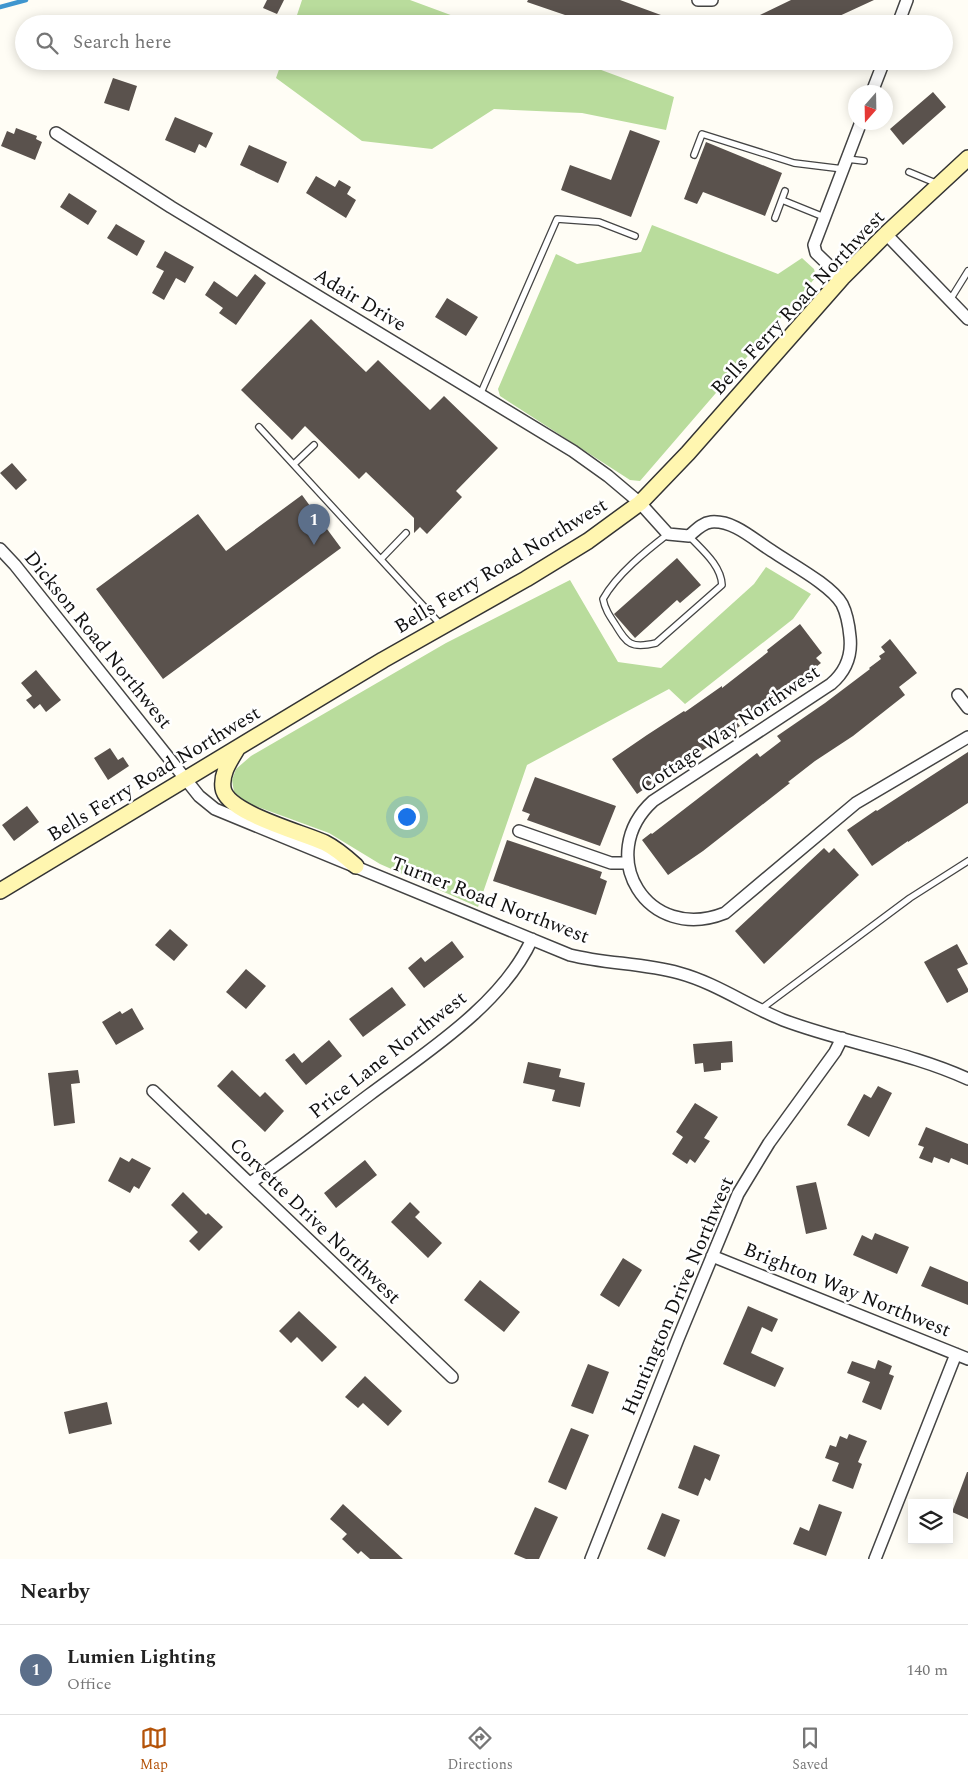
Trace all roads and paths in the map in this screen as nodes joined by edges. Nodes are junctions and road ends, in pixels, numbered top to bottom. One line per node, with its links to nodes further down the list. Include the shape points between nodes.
1 (698, 0): 2 (street)
2 (712, 0)
3 (907, 0): 4 (street)
4 (901, 15)
5 (881, 70): 6 (street)
6 (875, 85)
7 (857, 130): 13 (street)
8 (56, 133): 27 (street, Adair Drive)
9 (694, 155): 12 (lane, via 702,134)
10 (968, 158): 16 (main road, Bells Ferry Road Northwest)
11 (864, 161): 13 (lane)
12 (794, 163): 13 (lane); 14 (lane)
13 (845, 164): 19 (street)
14 (792, 172)
15 (909, 172): 16 (lane)
16 (940, 185): 21 (main road, Bells Ferry Road Northwest)
17 (785, 191): 18 (lane)
18 (782, 200): 19 (lane); 20 (lane)
19 (824, 217): 24 (street, via 814,245 816,253)
20 (775, 218)
21 (886, 234): 24 (main road, Bells Ferry Road Northwest); 25 (street)
22 (634, 236): 27 (lane, via 600,222 557,219)
23 (968, 271): 25 (lane)
24 (842, 278): 31 (main road, Bells Ferry Road Northwest)
25 (950, 300): 26 (street)
26 (968, 320)
27 (480, 395): 31 (street, Adair Drive, via 573,451)
28 (259, 427): 30 (lane)
29 (314, 445): 30 (lane)
30 (294, 464): 36 (lane)
31 (640, 503): 33 (street); 37 (main road, Bells Ferry Road Northwest, via 588,541)
32 (406, 533): 36 (lane)
33 (668, 534): 34 (street); 34 (lane, via 612,585 603,599 625,641 634,645 656,643 722,585 716,567)
34 (689, 536): 45 (street, Cottage Way Northwest, via 704,524 721,522 743,532 828,588 841,603 849,624 851,645 848,661 841,675 831,684 653,801 637,820)
35 (0, 549): 42 (street, Dickson Road Northwest)
36 (380, 559): 37 (lane)
37 (443, 626): 41 (main road, Bells Ferry Road Northwest)
38 (958, 695): 39 (street)
39 (968, 708)
40 (968, 736): 45 (street, via 856,803 736,906 710,919 670,917 654,907 642,896)
41 (239, 746): 42 (main road, Bells Ferry Road Northwest); 46 (main road, via 224,774 226,797 255,816 326,843)
42 (184, 778): 46 (street, Turner Road Northwest, via 215,809); 47 (main road, Bells Ferry Road Northwest)
43 (519, 831): 45 (street, via 611,863)
44 (968, 861): 49 (lane, via 910,898)
45 (627, 863)
46 (356, 866): 48 (street, Turner Road Northwest)
47 (0, 891)
48 (532, 939): 49 (street, Turner Road Northwest, via 587,959 680,973); 53 (street, Price Lane Northwest, via 512,974 494,995 444,1039)
49 (761, 1009): 50 (street, Turner Road Northwest)
50 (842, 1038): 51 (street, Turner Road Northwest); 54 (street, Huntington Drive Northwest, via 836,1052 769,1143 742,1187)
51 (968, 1079)
52 (153, 1092): 53 (street, Corvette Drive Northwest)
53 (250, 1183): 57 (street, Corvette Drive Northwest)
54 (712, 1256): 55 (street, Brighton Way Northwest); 58 (street, Huntington Drive Northwest)
55 (956, 1354): 56 (street, Brighton Way Northwest); 59 (street)
56 (968, 1359)
57 (452, 1377)
58 (591, 1559)
59 (875, 1559)

